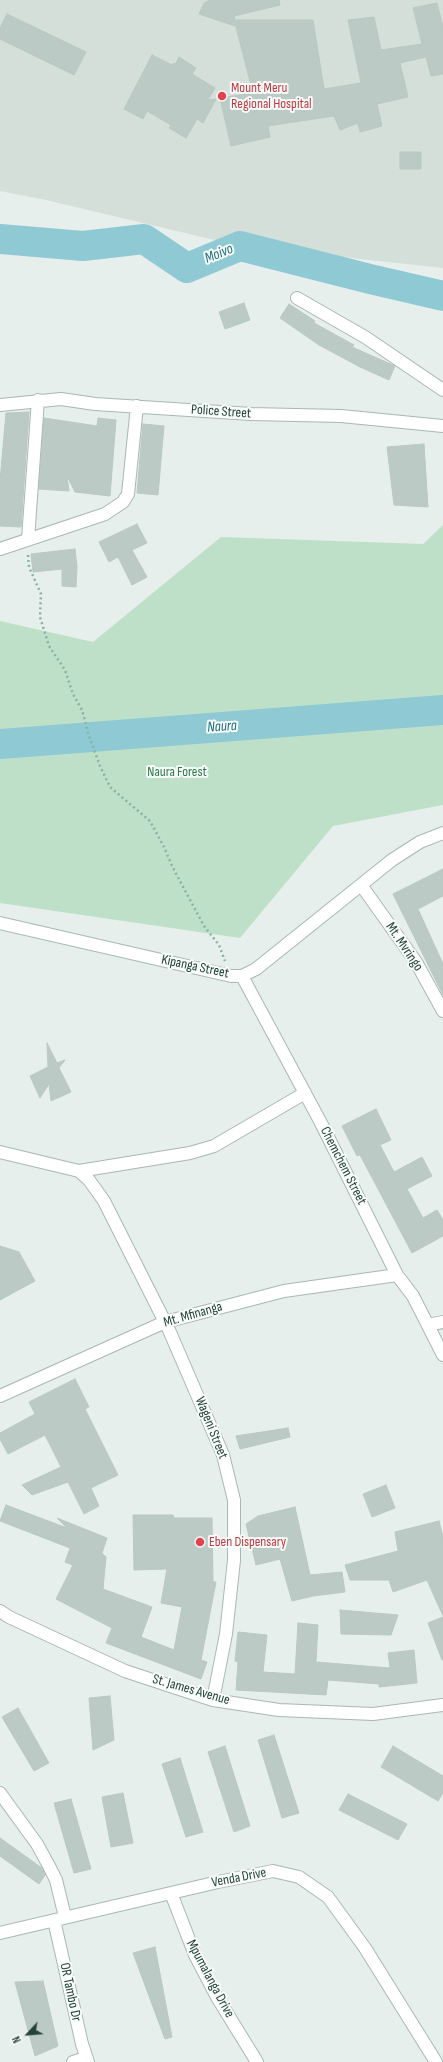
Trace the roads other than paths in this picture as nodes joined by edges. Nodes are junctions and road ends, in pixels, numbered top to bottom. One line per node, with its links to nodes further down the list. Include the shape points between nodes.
1 (297, 298): 2 (street, via 365,337)
2 (443, 390)
3 (38, 400): 4 (street, Police Street); 5 (street, Police Street, via 61,399); 7 (street)
4 (0, 405)
5 (138, 406): 6 (street, Police Street, via 251,414 341,416); 7 (street, via 128,494 124,502 105,514)
6 (443, 426)
7 (28, 539): 8 (street)
8 (0, 549)
9 (443, 833): 10 (street, Kipanga Street, via 414,845)
10 (361, 885): 12 (street, Kipanga Street, via 256,969); 13 (street, Mt. Mvringo, via 416,962)
11 (0, 923): 12 (street, Kipanga Street)
12 (237, 976): 14 (street, Chemchem Street)
13 (443, 1011)
14 (305, 1093): 16 (street, via 214,1146 190,1153); 17 (street, Chemchem Street)
15 (0, 1152): 16 (street)
16 (78, 1171): 18 (street, Wageni Street, via 89,1180 104,1201)
17 (397, 1275): 18 (street, Mt. Mfinanga, via 284,1291); 20 (street, Chemchem Street, via 413,1296)
18 (165, 1322): 22 (street, Mt. Mfinanga); 24 (street, Wageni Street, via 223,1455 234,1500 234,1560 226,1634)
19 (443, 1322): 20 (street)
20 (428, 1325): 21 (street, Chemchem Street)
21 (443, 1355)
22 (0, 1396)
23 (0, 1611): 24 (street, St. James Avenue, via 125,1671)
24 (213, 1700): 25 (street, St. James Avenue, via 279,1710 373,1714)
25 (443, 1705)
26 (0, 1793): 28 (street, OR Tambo Dr, via 37,1844 56,1880)
27 (170, 1893): 28 (street, Venda Drive); 32 (street, Mpumalanga Drive, via 195,1955 217,1998); 33 (street, Venda Drive, via 272,1871 299,1876 328,1897 366,1948)
28 (60, 1919): 29 (street, Venda Drive); 30 (street, OR Tambo Dr)
29 (0, 1933)
30 (87, 2060): 31 (street)
31 (73, 2062)
32 (257, 2062)
33 (436, 2062)

